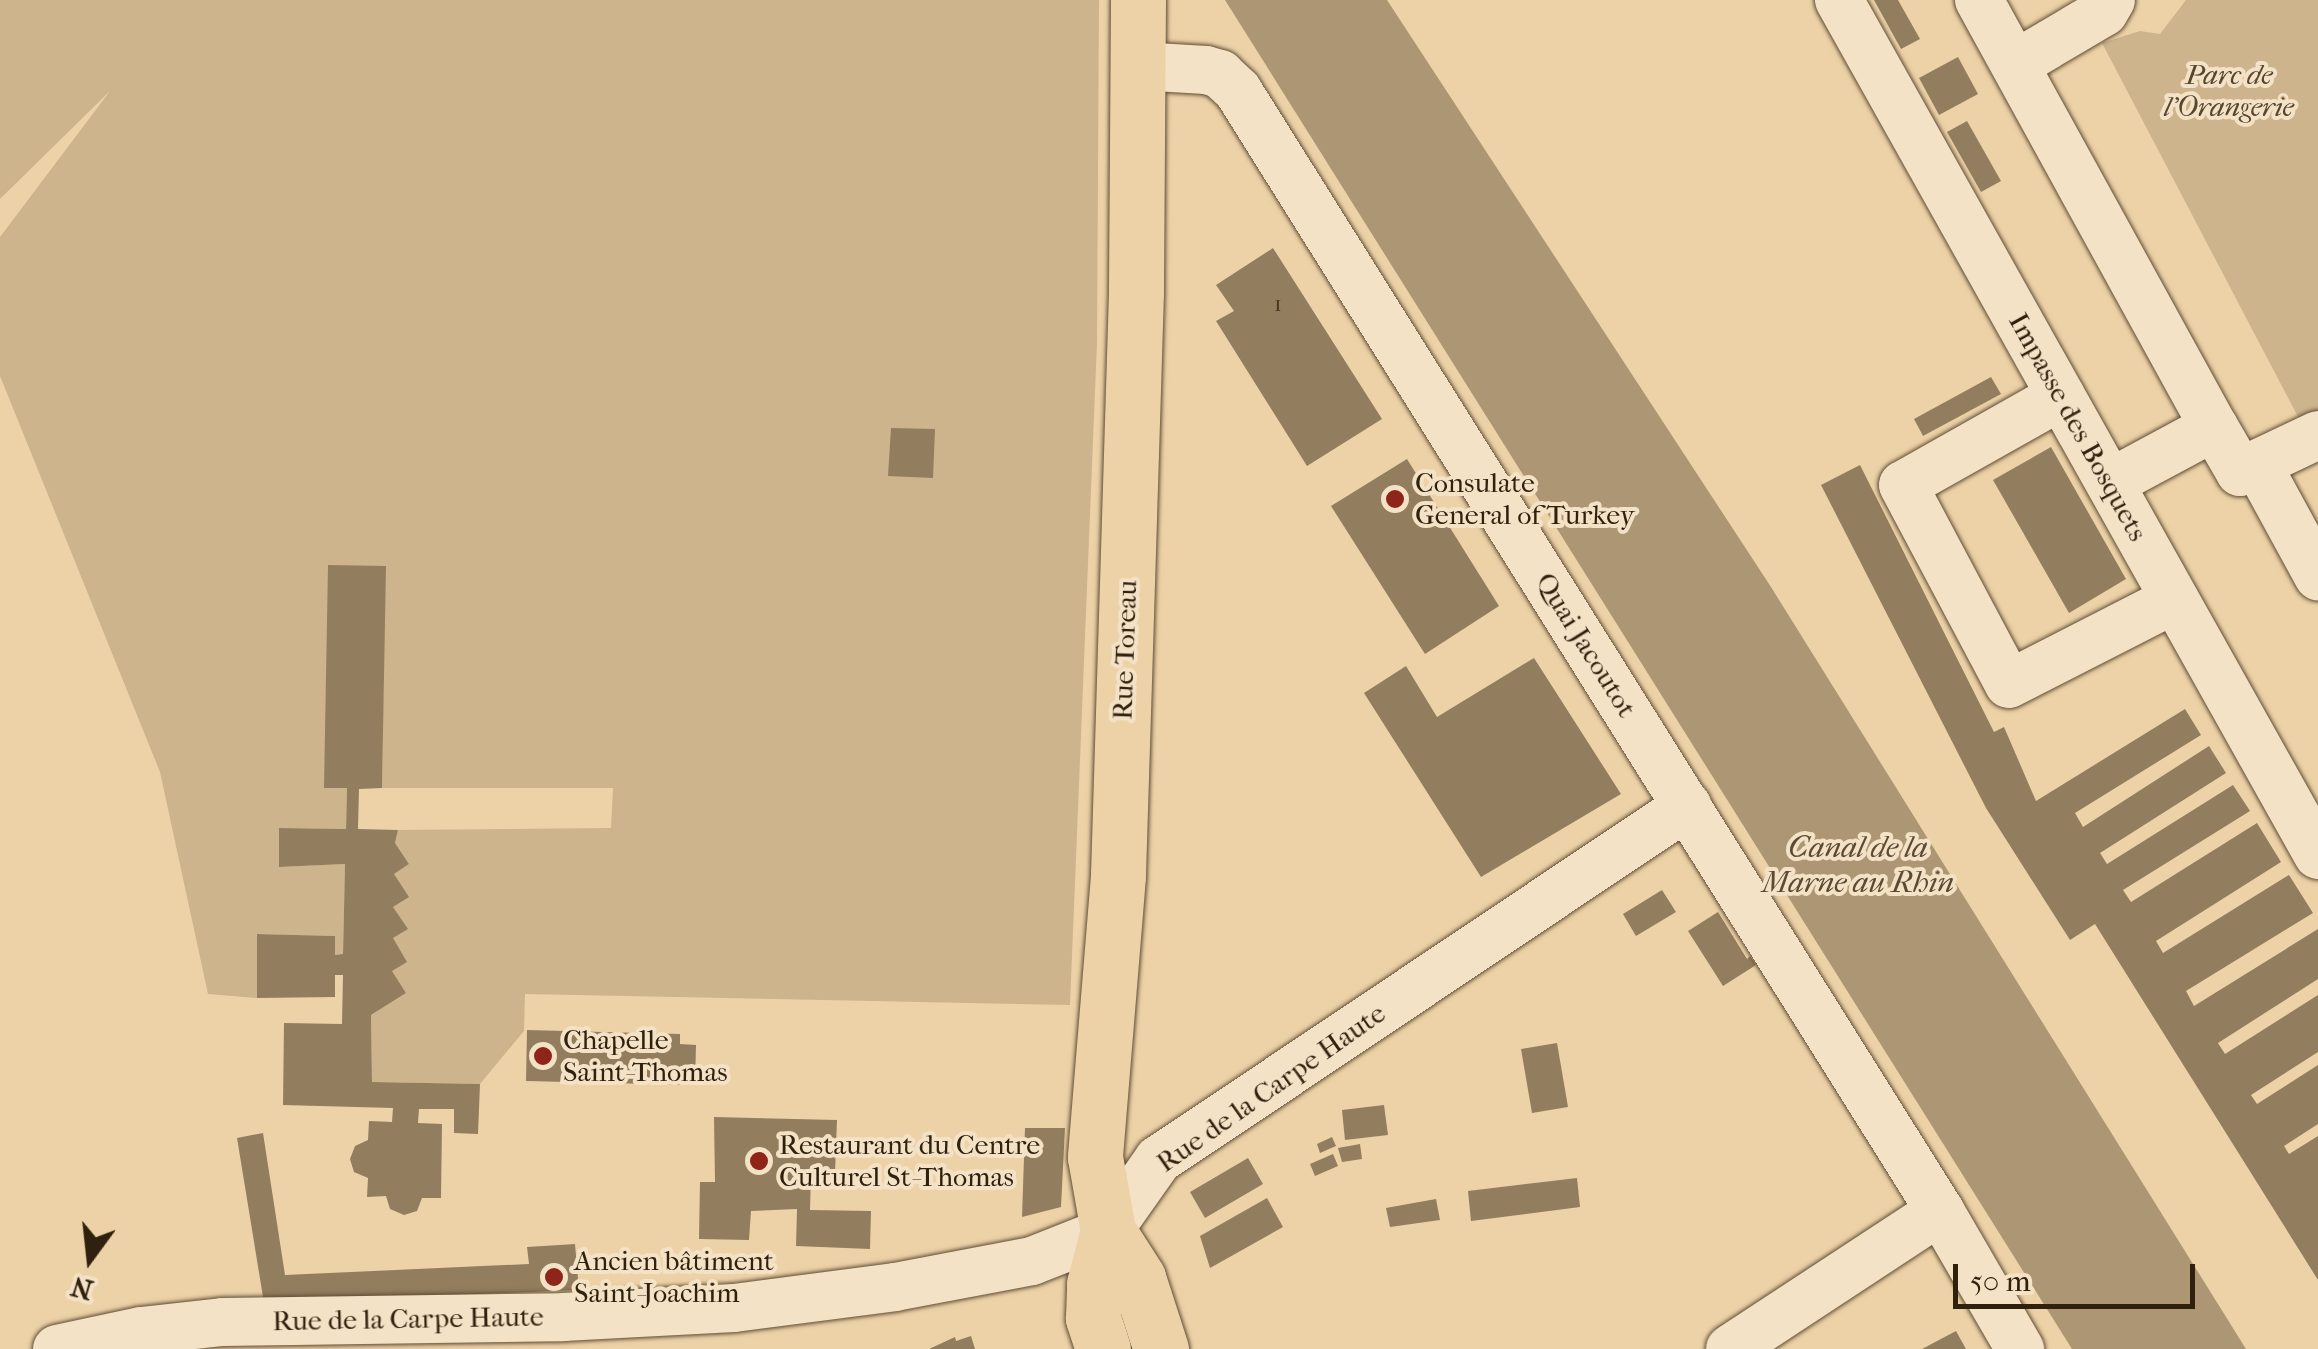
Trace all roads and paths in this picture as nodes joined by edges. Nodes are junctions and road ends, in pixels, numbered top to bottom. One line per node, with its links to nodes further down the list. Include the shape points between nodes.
1 (1138, 0): 6 (main road)
2 (1839, 0): 7 (street, Impasse des Bosquets)
3 (1979, 0): 5 (street)
4 (2111, 0): 5 (street, via 2104,12)
5 (2016, 64): 8 (street)
6 (1138, 66): 14 (street, Quai Jacoutot, via 1206,70 1238,92); 17 (main road, Rue Toreau, via 1118,858 1095,1157)
7 (2061, 396): 11 (street, Impasse des Bosquets); 13 (street, via 1903,486 2008,684)
8 (2214, 427): 10 (street, via 2240,472); 11 (street)
9 (2318, 435): 10 (street)
10 (2257, 464): 12 (street)
11 (2110, 483): 13 (street, Impasse des Bosquets)
12 (2318, 576)
13 (2175, 599): 15 (street, Impasse des Bosquets)
14 (1687, 806): 16 (street, Quai Jacoutot); 17 (street, Rue de la Carpe Haute, via 1158,1160)
15 (2318, 855)
16 (1940, 1210): 22 (street); 23 (street, Quai Jacoutot)
17 (1108, 1231): 18 (street, Rue de la Carpe Haute, via 1032,1261); 20 (main road, via 1093,1318); 21 (main road, via 1138,1278)
18 (729, 1329): 19 (street, Rue de la Carpe Haute, via 563,1317 224,1322)
19 (57, 1349)
20 (1103, 1349)
21 (1161, 1349)
22 (1730, 1349)
23 (2020, 1349)

